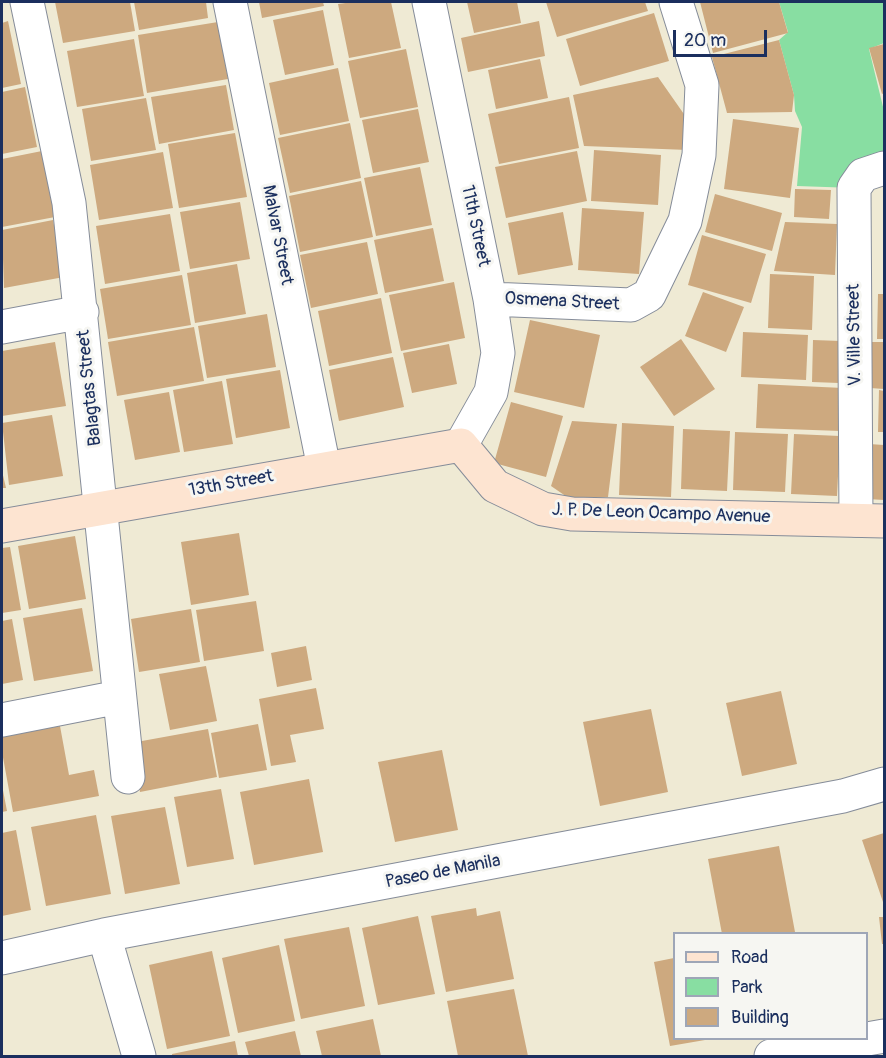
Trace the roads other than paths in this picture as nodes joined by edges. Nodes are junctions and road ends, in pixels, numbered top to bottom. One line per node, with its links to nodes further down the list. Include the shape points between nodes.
1 (27, 2): 7 (street, Balagtas Street, via 69,203)
2 (230, 2): 10 (street, Malvar Street)
3 (429, 2): 6 (street, 11th Street)
4 (676, 2): 6 (street, Osmena Street, via 702,85 699,155 685,221 649,295 631,305)
5 (885, 168): 12 (street, V. Ville Street, via 863,175 854,188)
6 (490, 299): 9 (street, 11th Street, via 498,353 493,382)
7 (82, 312): 8 (street); 11 (street, Balagtas Street)
8 (2, 327)
9 (461, 445): 10 (street, 13th Street); 12 (street, J. P. De Leon Ocampo Avenue, via 495,486 543,509 572,514)
10 (324, 468): 11 (street, 13th Street)
11 (102, 507): 13 (street, 13th Street); 14 (street, Balagtas Street)
12 (870, 520)
13 (2, 526)
14 (119, 697): 15 (street); 16 (street, Balagtas Street)
15 (2, 720)
16 (128, 777)
17 (885, 784): 18 (street, Paseo de Manila, via 843,796)
18 (104, 935): 19 (street, Paseo de Manila); 23 (street)
19 (2, 958)
20 (885, 1036): 21 (street)
21 (868, 1039)
22 (862, 1040): 24 (street)
23 (139, 1056)
24 (771, 1056)

